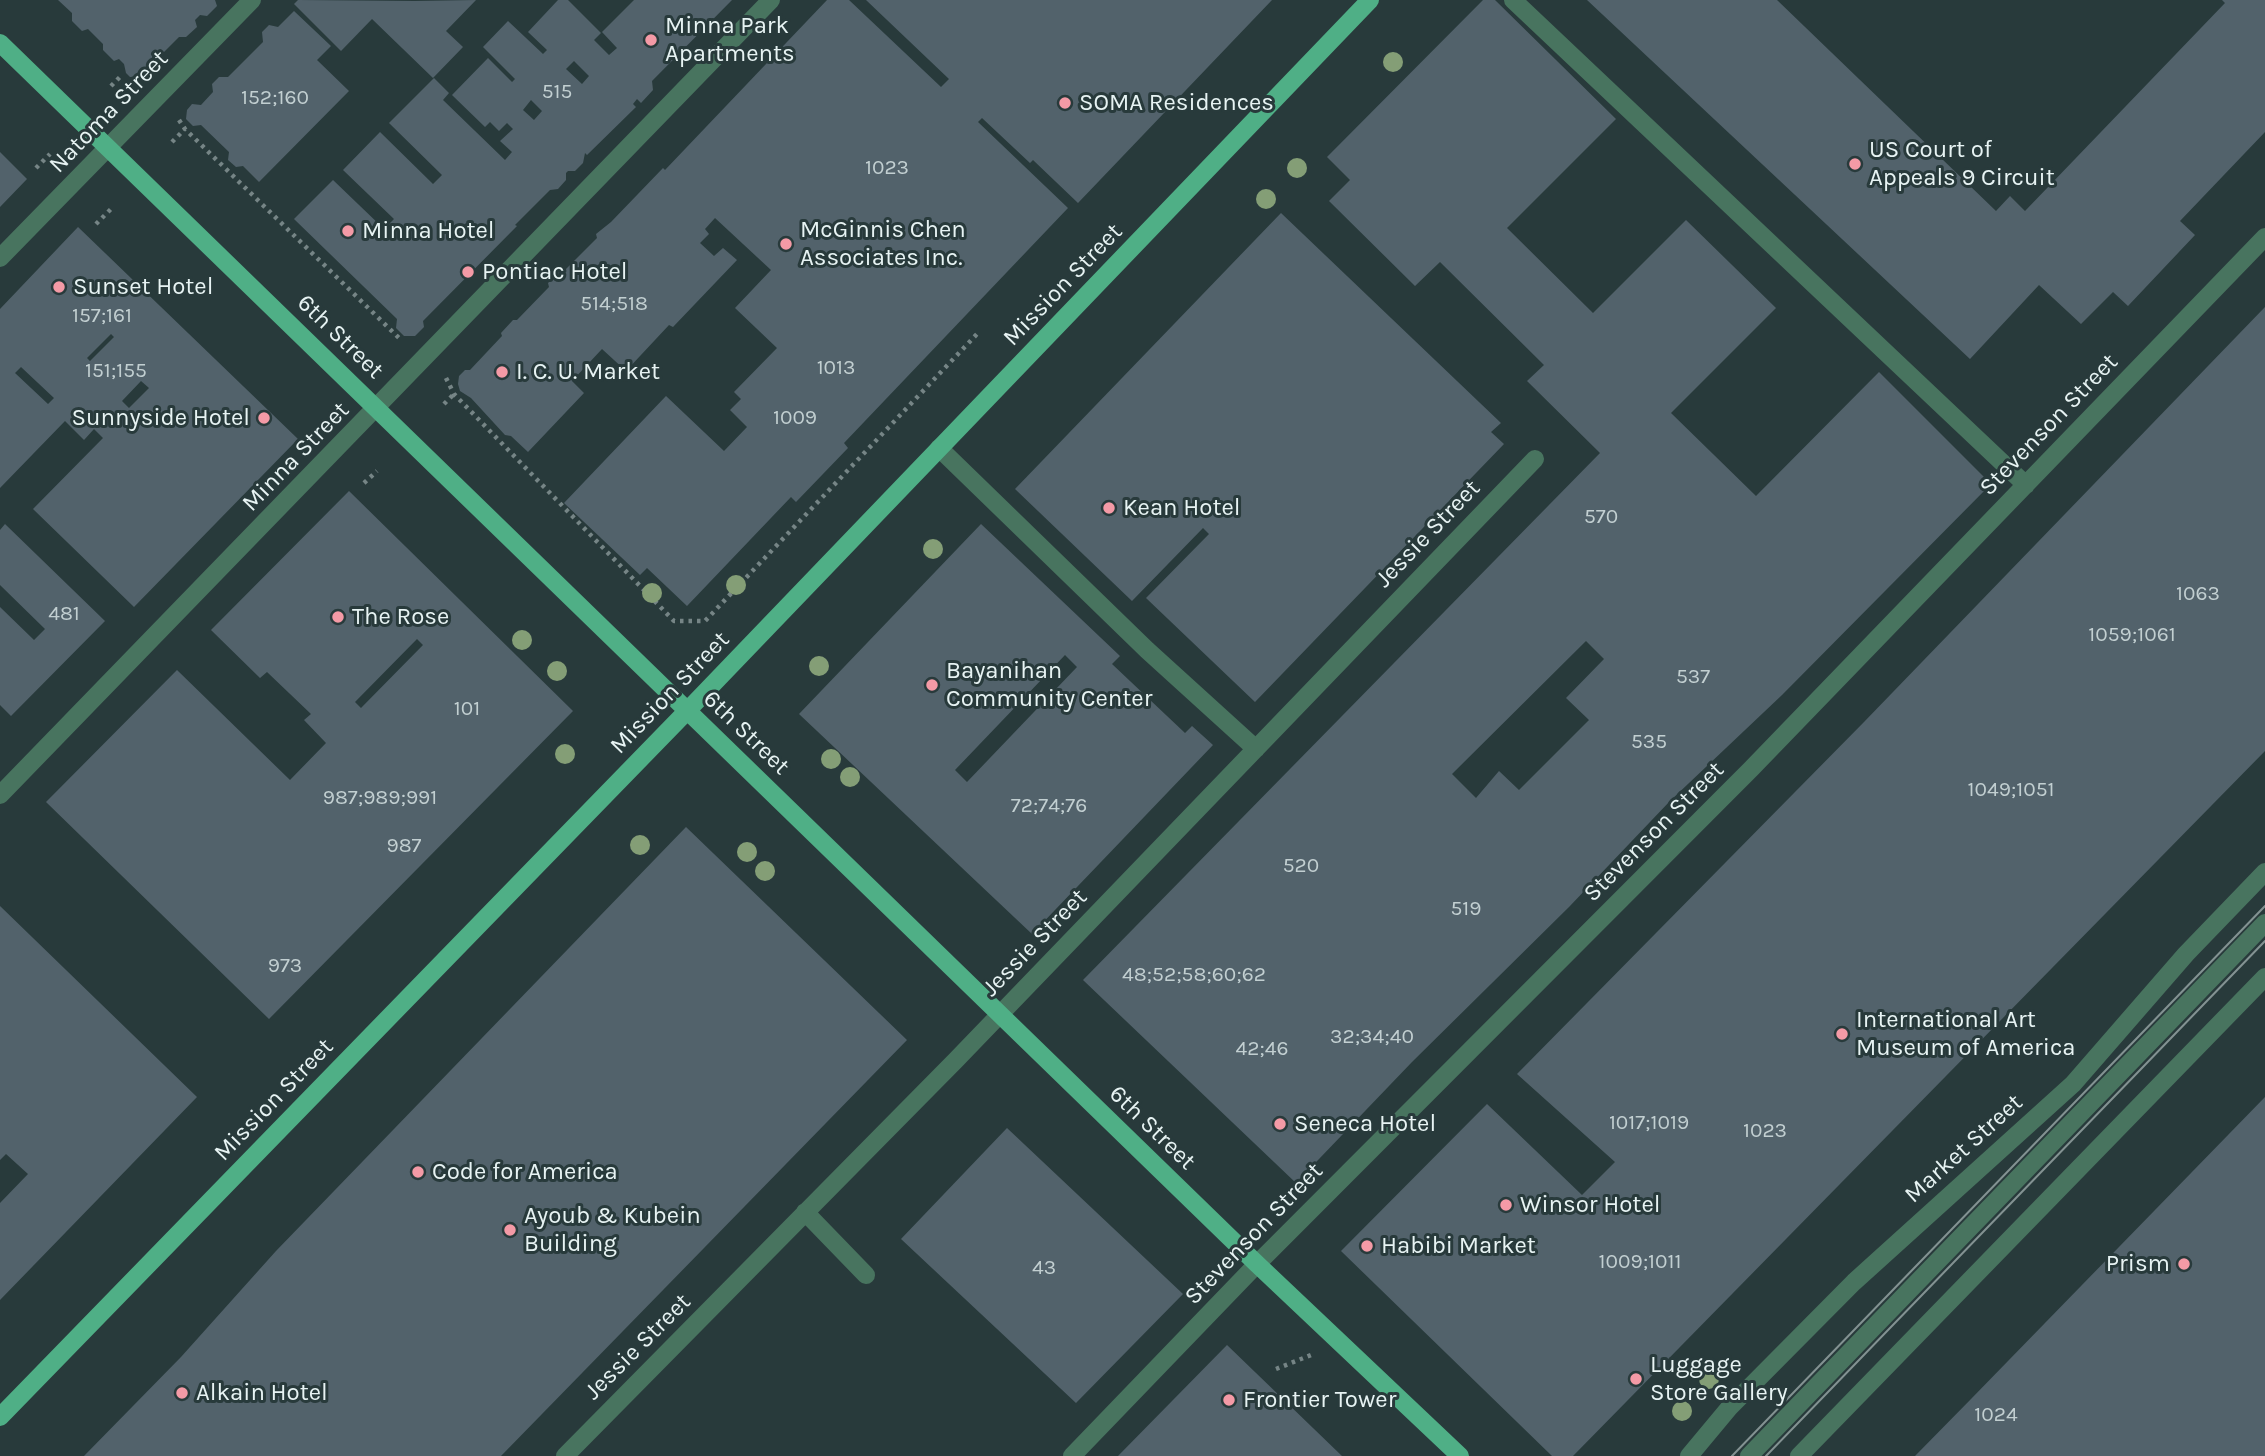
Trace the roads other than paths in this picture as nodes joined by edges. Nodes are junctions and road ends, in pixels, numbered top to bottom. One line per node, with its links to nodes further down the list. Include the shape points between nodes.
1 (252, 0): 6 (street, Natoma Street)
2 (771, 0): 9 (street, Minna Street)
3 (1370, 0): 10 (main road, Mission Street)
4 (1524, 4): 12 (street, via 1573,56)
5 (0, 43): 6 (main road, 6th Street)
6 (108, 148): 8 (street, Natoma Street); 9 (main road, 6th Street)
7 (2265, 237): 12 (street, Stevenson Street)
8 (0, 258)
9 (377, 408): 13 (main road, 6th Street); 15 (street, Minna Street)
10 (939, 448): 13 (main road, Mission Street); 14 (street)
11 (1535, 459): 14 (street, Jessie Street)
12 (2026, 485): 21 (street, Stevenson Street, via 1751,769)
13 (688, 710): 19 (main road, 6th Street); 23 (main road, Mission Street)
14 (1256, 749): 19 (street, Jessie Street)
15 (0, 795)
16 (2265, 872): 27 (street, Market Street, via 2186,954 2073,1084 1854,1282 1729,1408)
17 (2265, 923): 28 (street)
18 (2265, 977): 29 (street)
19 (1000, 1014): 20 (street, Jessie Street); 21 (main road, 6th Street)
20 (805, 1212): 22 (street); 24 (street, Jessie Street)
21 (1256, 1264): 25 (street, Stevenson Street); 26 (main road, 6th Street)
22 (866, 1275)
23 (0, 1417)
24 (565, 1456)
25 (1072, 1456)
26 (1460, 1456)
27 (1689, 1456)
28 (1749, 1456)
29 (1798, 1456)

